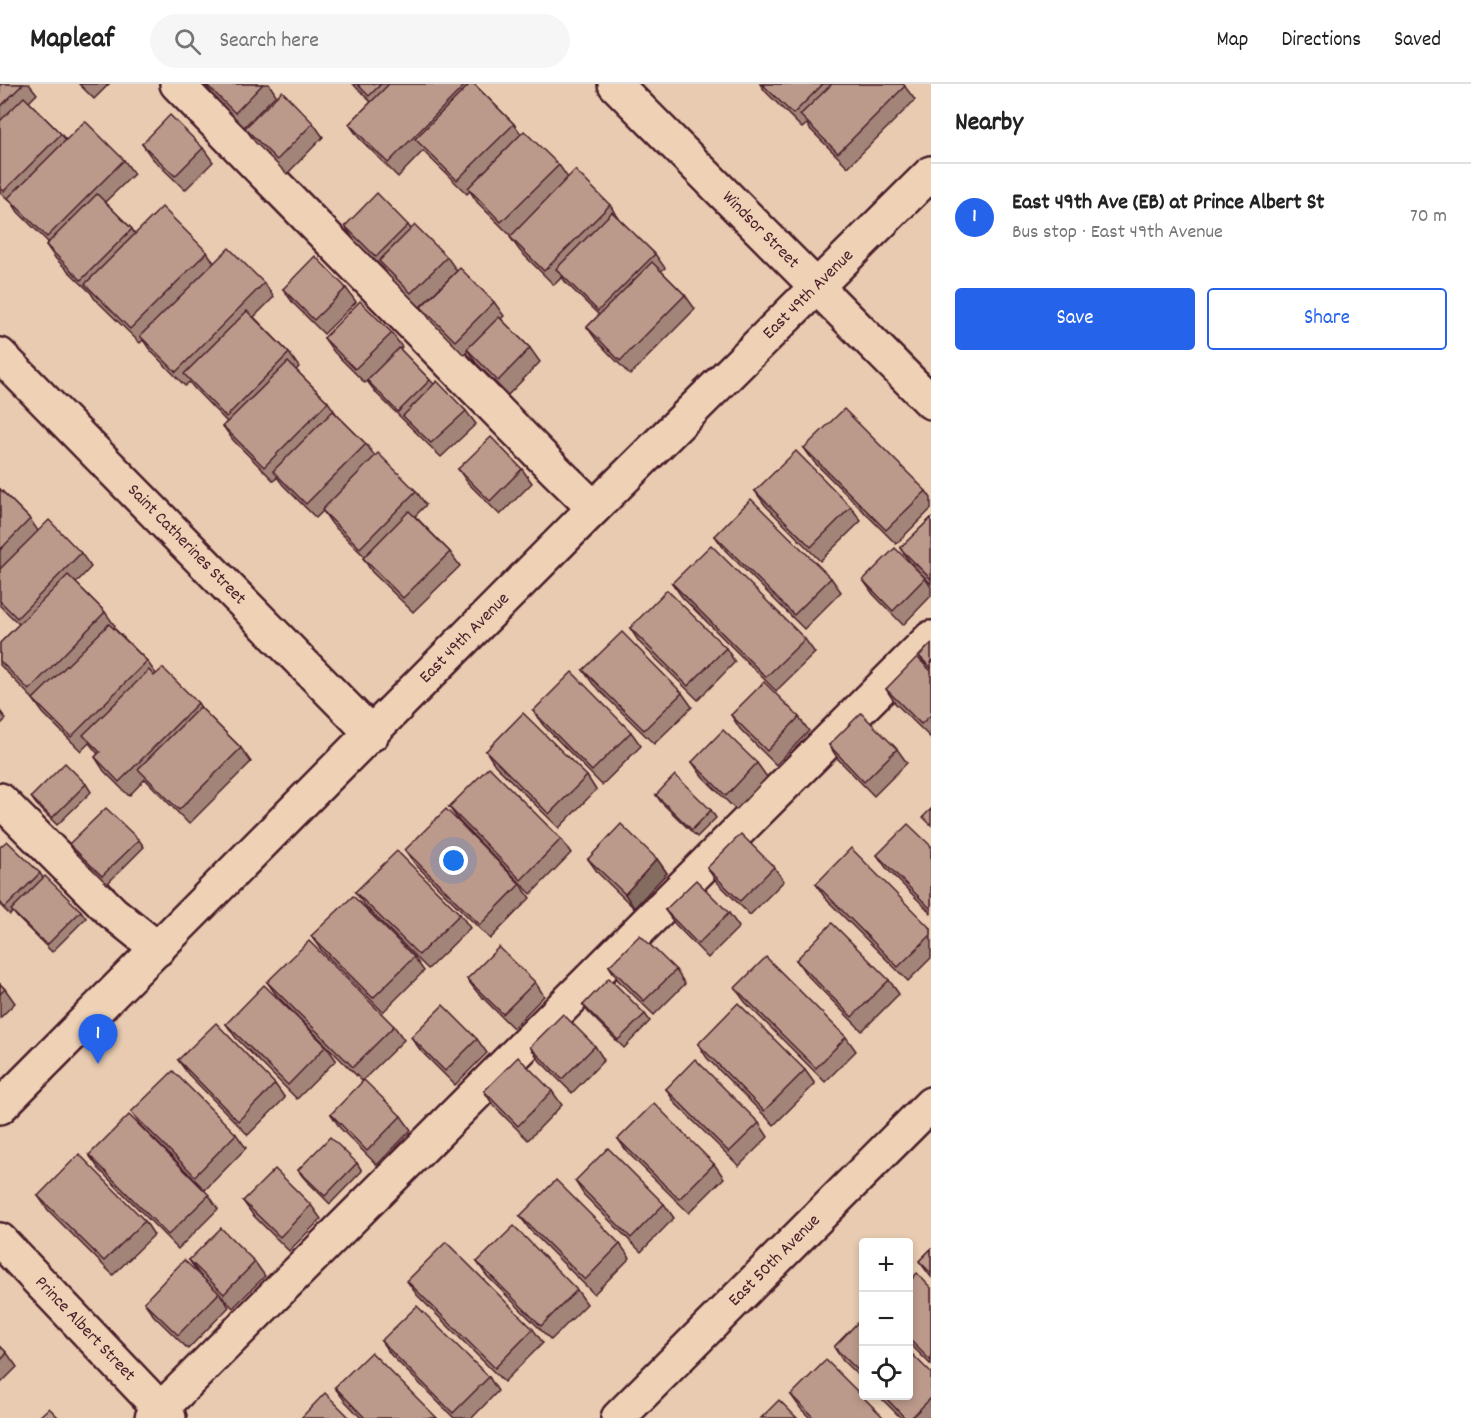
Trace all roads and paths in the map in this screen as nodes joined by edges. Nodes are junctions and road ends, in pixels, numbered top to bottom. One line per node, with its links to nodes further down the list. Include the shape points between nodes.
1 (177, 84): 7 (street)
2 (615, 84): 4 (street, Windsor Street)
3 (931, 173): 4 (street, East 49th Avenue)
4 (817, 288): 6 (street, Windsor Street); 7 (street, East 49th Avenue)
5 (0, 355): 9 (street, Saint Catherines Street)
6 (931, 402)
7 (594, 508): 9 (street, East 49th Avenue)
8 (931, 638): 15 (street)
9 (372, 734): 11 (street, East 49th Avenue)
10 (0, 800): 11 (street, via 112,912)
11 (158, 949): 13 (street, East 49th Avenue)
12 (931, 1104): 16 (street, East 50th Avenue)
13 (0, 1107)
14 (0, 1240): 15 (street, Prince Albert Street)
15 (160, 1415)
16 (618, 1418)

